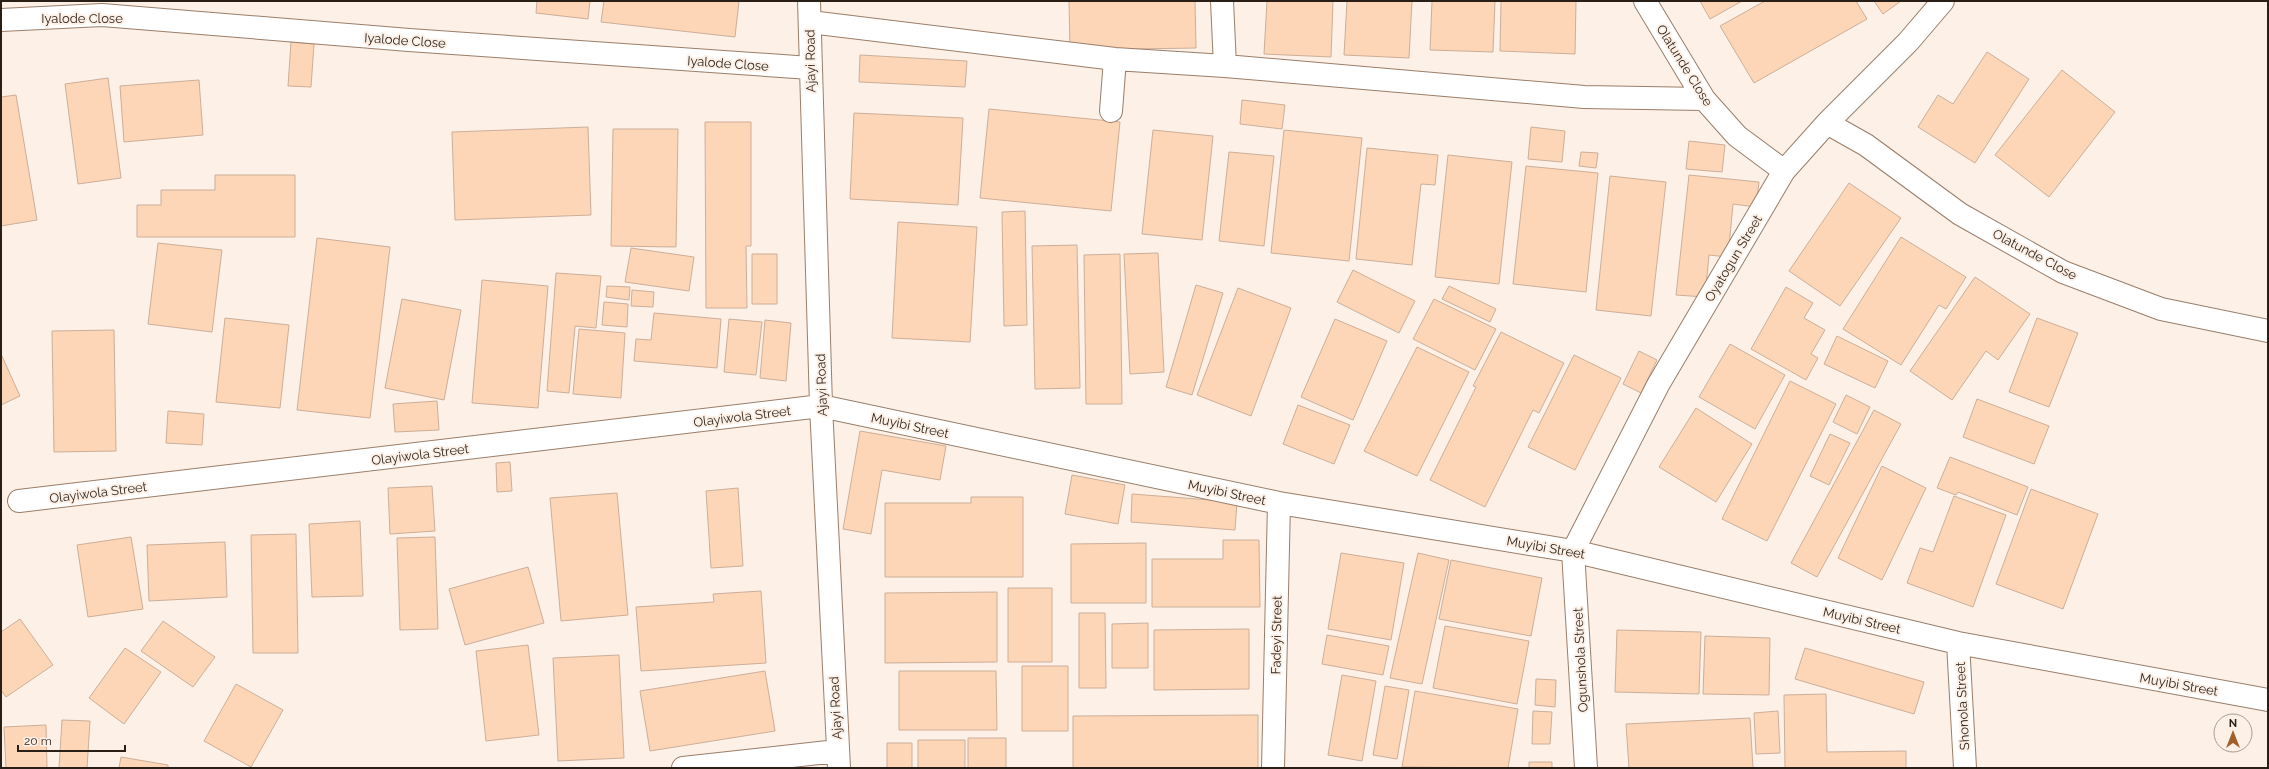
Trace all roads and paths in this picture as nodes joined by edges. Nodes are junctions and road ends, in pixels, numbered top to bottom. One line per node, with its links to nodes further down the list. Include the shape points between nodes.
1 (1222, 1): 7 (street)
2 (1645, 1): 9 (street, Olatunde Close)
3 (1943, 1): 11 (street, Oyatogun Street, via 1908,42)
4 (809, 11): 6 (street); 8 (street, Ajayi Road)
5 (1, 20): 8 (street, Iyalode Close, via 102,15 409,40)
6 (1115, 59): 7 (street); 10 (street)
7 (1225, 66): 9 (street, via 1584,97)
8 (810, 68): 14 (street, Ajayi Road)
9 (1704, 99): 12 (street, Olatunde Close, via 1737,136)
10 (1111, 111)
11 (1827, 123): 12 (street, Oyatogun Street); 13 (street, Olatunde Close, via 1866,145 1960,214 2063,272 2161,309)
12 (1784, 171): 17 (street, Oyatogun Street, via 1658,385)
13 (2268, 332)
14 (821, 406): 15 (street, Olayiwola Street); 16 (street, Muyibi Street); 20 (street, Ajayi Road)
15 (18, 501)
16 (1280, 503): 17 (street, Muyibi Street); 22 (street, Fadeyi Street)
17 (1574, 551): 18 (street, Muyibi Street); 23 (street, Ogunshola Street)
18 (1958, 643): 19 (street, Muyibi Street); 24 (street, Shonola Street)
19 (2268, 700)
20 (838, 759): 21 (street)
21 (683, 768)
22 (1273, 768)
23 (1586, 768)
24 (1965, 768)

